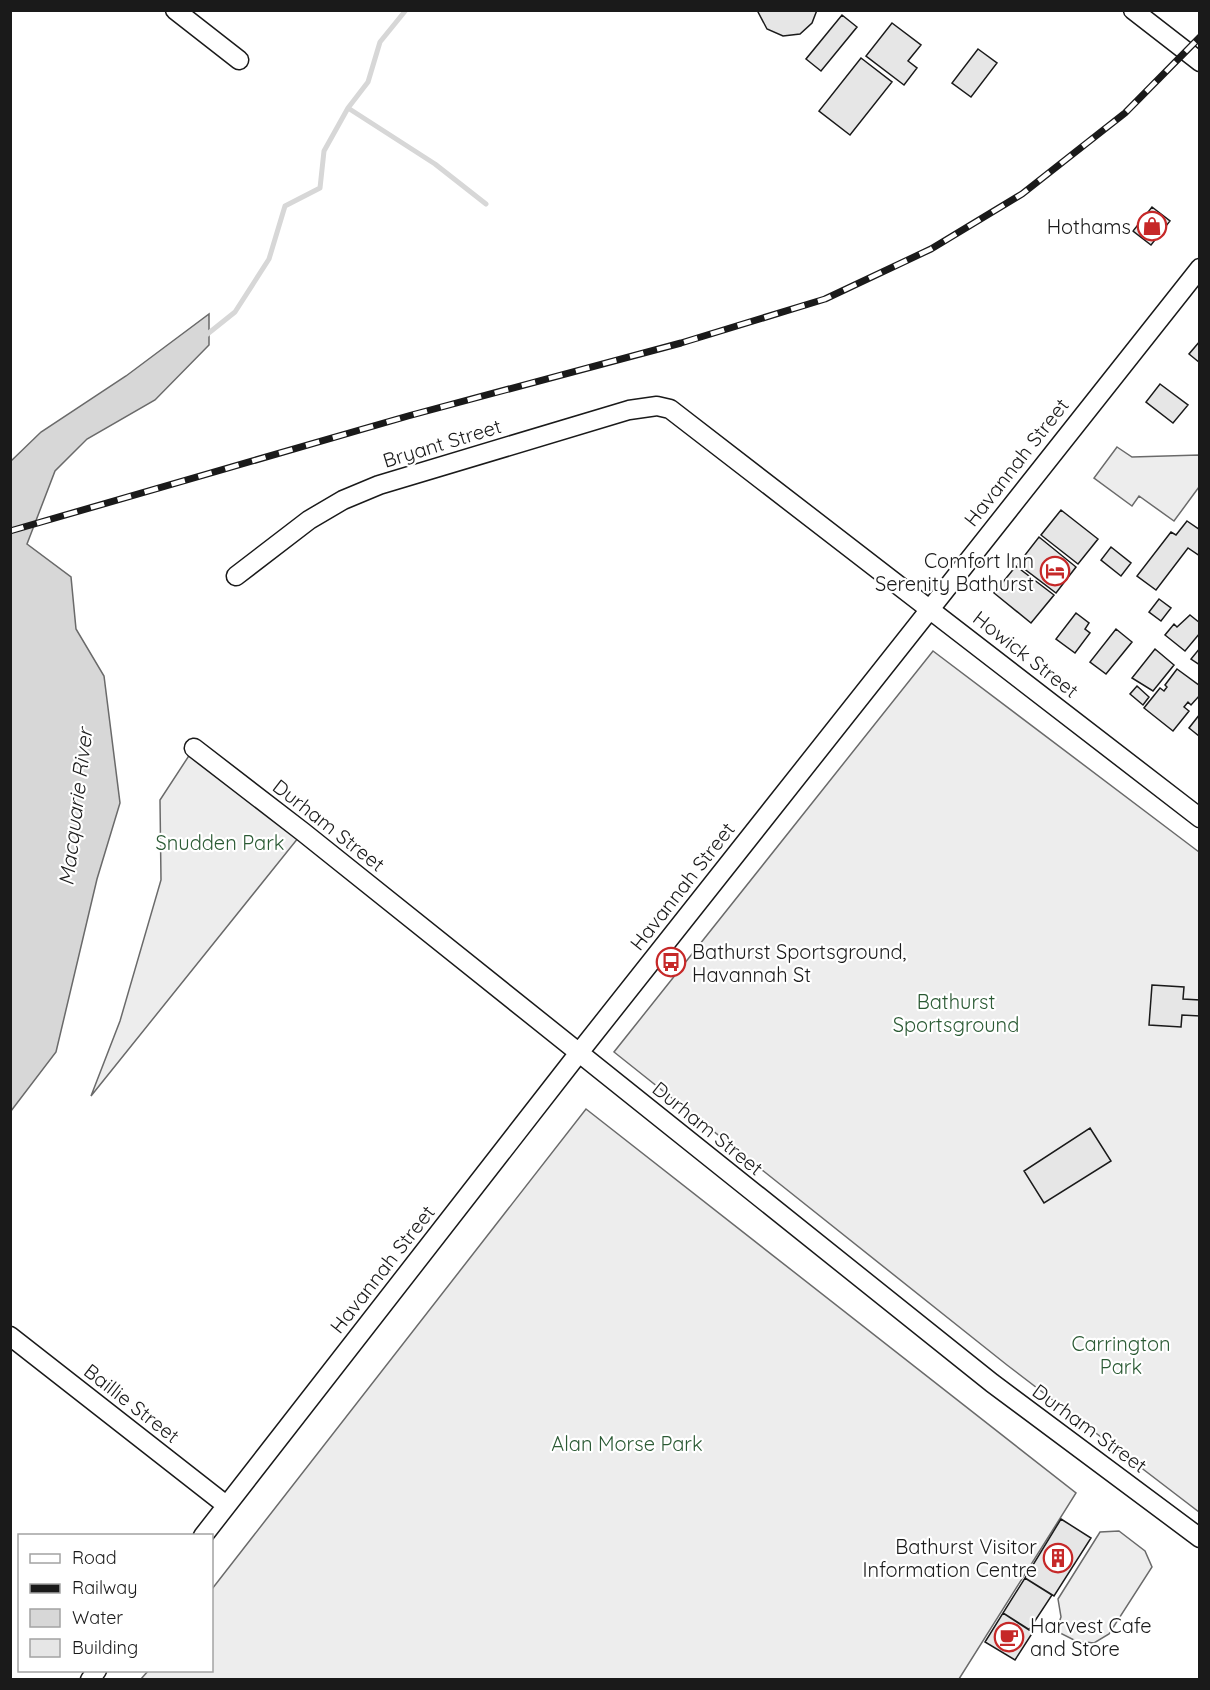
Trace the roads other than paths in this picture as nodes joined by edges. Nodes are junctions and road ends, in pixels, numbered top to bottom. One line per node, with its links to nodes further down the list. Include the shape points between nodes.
1 (176, 10): 3 (street)
2 (1133, 10): 4 (street)
3 (239, 60)
4 (1200, 62)
5 (1200, 268): 8 (street, Havannah Street)
6 (682, 416): 7 (street, Bryant Street, via 657,406 636,408 379,485 309,520); 8 (street, Howick Street)
7 (236, 576)
8 (931, 608): 10 (street, Howick Street); 11 (street, Havannah Street)
9 (194, 748): 11 (street, Durham Street)
10 (1200, 818)
11 (578, 1054): 13 (street, Havannah Street); 15 (street, Durham Street, via 992,1383)
12 (10, 1336): 13 (street, Baillie Street)
13 (226, 1505): 14 (street, Havannah Street)
14 (204, 1534)
15 (1200, 1538)

